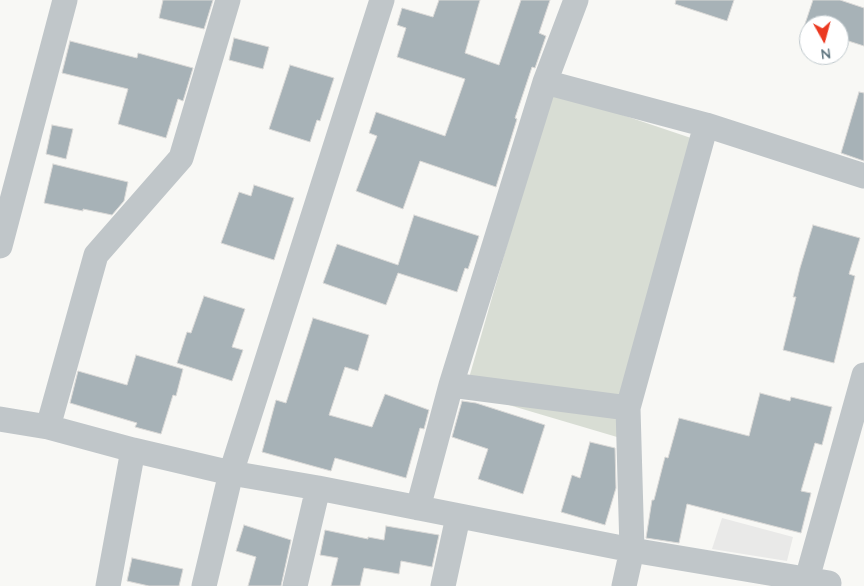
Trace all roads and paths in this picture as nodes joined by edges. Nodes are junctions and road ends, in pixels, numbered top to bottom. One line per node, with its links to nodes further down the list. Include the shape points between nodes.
1 (65, 0): 8 (street)
2 (228, 0): 13 (street, via 181,158 96,255)
3 (382, 0): 15 (street)
4 (576, 0): 5 (street)
5 (545, 82): 6 (street); 10 (street)
6 (706, 125): 7 (street); 11 (street)
7 (864, 176)
8 (0, 246)
9 (864, 376): 20 (street)
10 (451, 385): 11 (street); 17 (street)
11 (628, 408): 19 (street)
12 (0, 419): 13 (street)
13 (48, 427): 14 (street)
14 (133, 450): 15 (street); 21 (street)
15 (231, 473): 16 (street); 22 (street)
16 (318, 488): 17 (street); 23 (street)
17 (418, 508): 18 (street)
18 (458, 517): 19 (street); 24 (street)
19 (632, 550): 20 (street); 25 (street)
20 (826, 583)
21 (108, 586)
22 (204, 586)
23 (295, 586)
24 (442, 586)
25 (624, 586)

